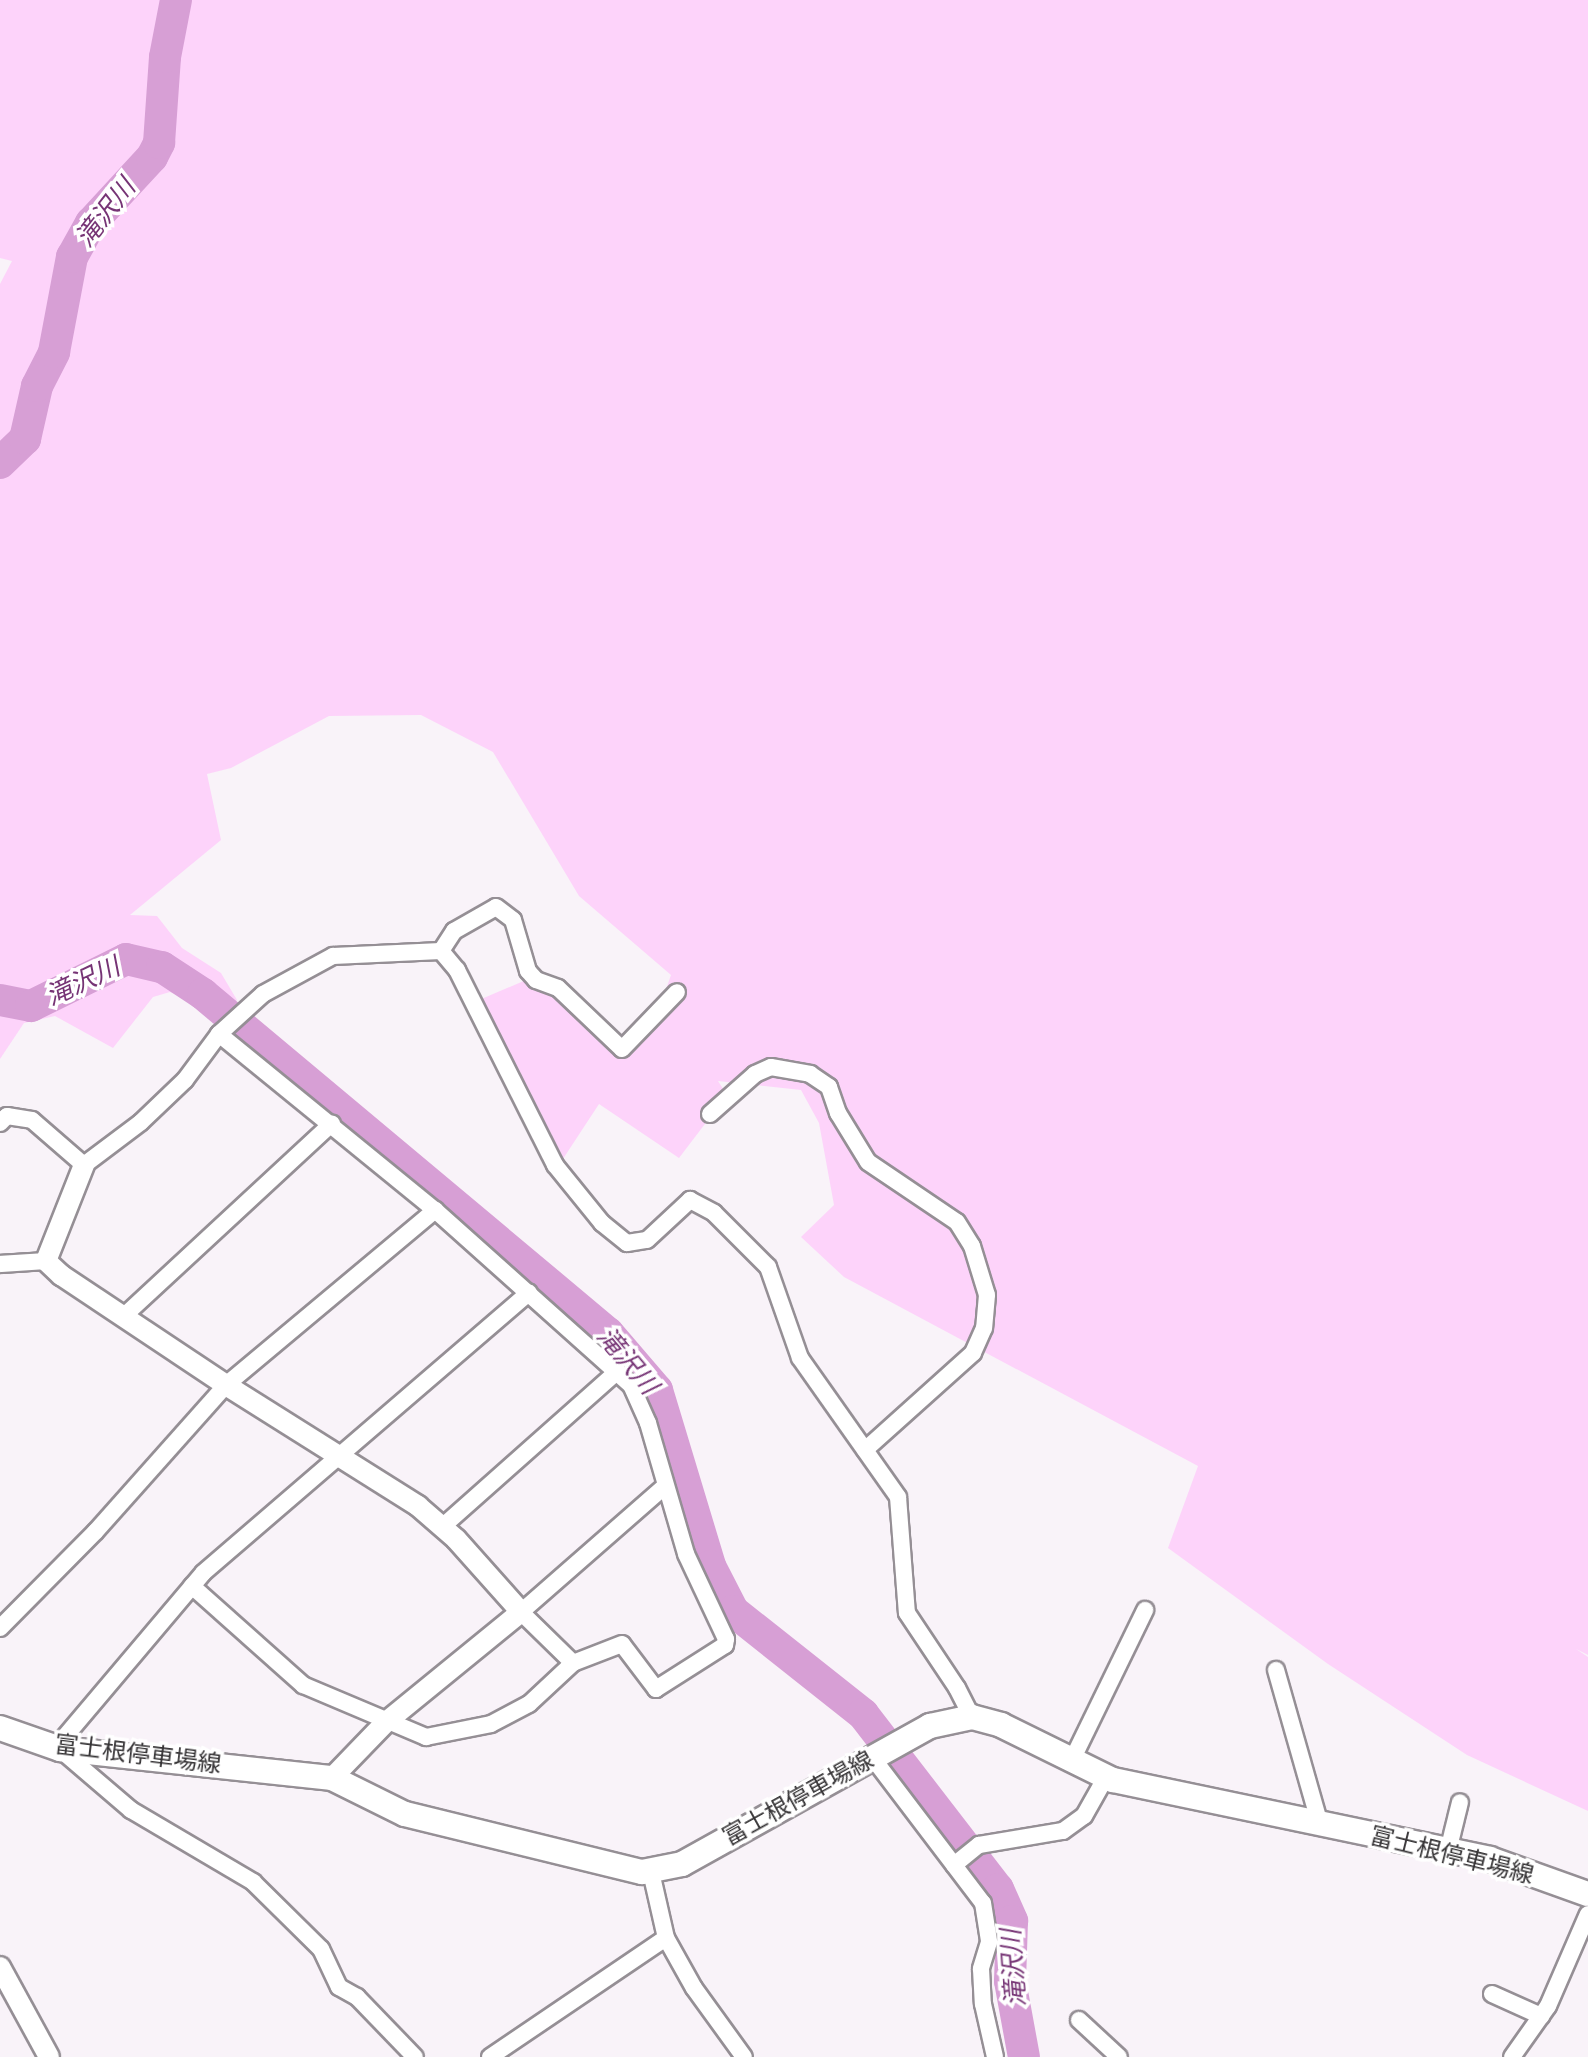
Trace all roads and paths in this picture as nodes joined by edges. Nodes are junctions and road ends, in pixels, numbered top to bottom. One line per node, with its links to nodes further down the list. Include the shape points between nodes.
1 (441, 951): 2 (street, via 454,931 496,907 513,920 528,971 558,988 622,1049); 3 (street, via 333,956 263,994); 15 (street, via 457,970 555,1165 602,1223 627,1243 647,1240 690,1200 714,1213 768,1267 800,1358)
2 (677, 992)
3 (224, 1029): 6 (street); 7 (street, via 185,1080)
4 (710, 1114): 15 (street, via 755,1074 771,1067 810,1074 829,1087 838,1113 868,1162 957,1222 972,1246 987,1295 984,1328 973,1353)
5 (0, 1123): 7 (street, via 7,1116 32,1120)
6 (332, 1123): 8 (street); 12 (street)
7 (84, 1165): 9 (street)
8 (435, 1210): 11 (street); 14 (street)
9 (46, 1261): 10 (street); 12 (street)
10 (0, 1264)
11 (529, 1293): 13 (street); 16 (street)
12 (125, 1315): 14 (street)
13 (618, 1371): 17 (street, via 631,1385 648,1423); 18 (street)
14 (226, 1385): 16 (street); 22 (street, via 96,1531)
15 (865, 1450): 25 (street, via 898,1497 907,1613)
16 (343, 1456): 18 (street); 19 (street)
17 (665, 1486): 21 (street); 23 (street, via 686,1554 725,1645 656,1689 622,1644)
18 (442, 1527): 21 (street)
19 (192, 1586): 26 (street, via 303,1685); 28 (street)
20 (1145, 1610): 30 (street)
21 (521, 1612): 23 (street); 26 (street)
22 (0, 1628)
23 (573, 1663): 26 (street, via 529,1704 491,1724 426,1737)
24 (1276, 1670): 34 (street)
25 (972, 1717): 29 (main road, 富士根停車場線, via 930,1726); 30 (main road, 富士根停車場線, via 1001,1725)
26 (386, 1722): 32 (street)
27 (0, 1728): 28 (main road, 富士根停車場線)
28 (58, 1748): 32 (main road, 富士根停車場線); 46 (street, via 131,1810 253,1882 321,1949 339,1987 357,1997)
29 (872, 1757): 36 (street); 37 (main road, 富士根停車場線, via 682,1864)
30 (1072, 1760): 31 (main road, 富士根停車場線)
31 (1106, 1777): 34 (main road, 富士根停車場線); 36 (street, via 1084,1816 1063,1831 979,1845)
32 (332, 1778): 37 (main road, 富士根停車場線, via 405,1814)
33 (1460, 1802): 35 (street)
34 (1320, 1824): 35 (main road, 富士根停車場線)
35 (1448, 1851): 38 (main road, 富士根停車場線, via 1526,1870)
36 (954, 1865): 49 (street, via 983,1903 989,1942 981,1969 983,2004)
37 (651, 1872): 40 (street)
38 (1588, 1894)
39 (1588, 1914): 43 (street)
40 (666, 1938): 47 (street); 48 (street)
41 (0, 1967): 45 (street)
42 (1492, 1994): 43 (street)
43 (1541, 2016): 51 (street)
44 (1079, 2020): 50 (street)
45 (49, 2057)
46 (415, 2057)
47 (490, 2057)
48 (744, 2057)
49 (995, 2057)
50 (1119, 2057)
51 (1512, 2057)

